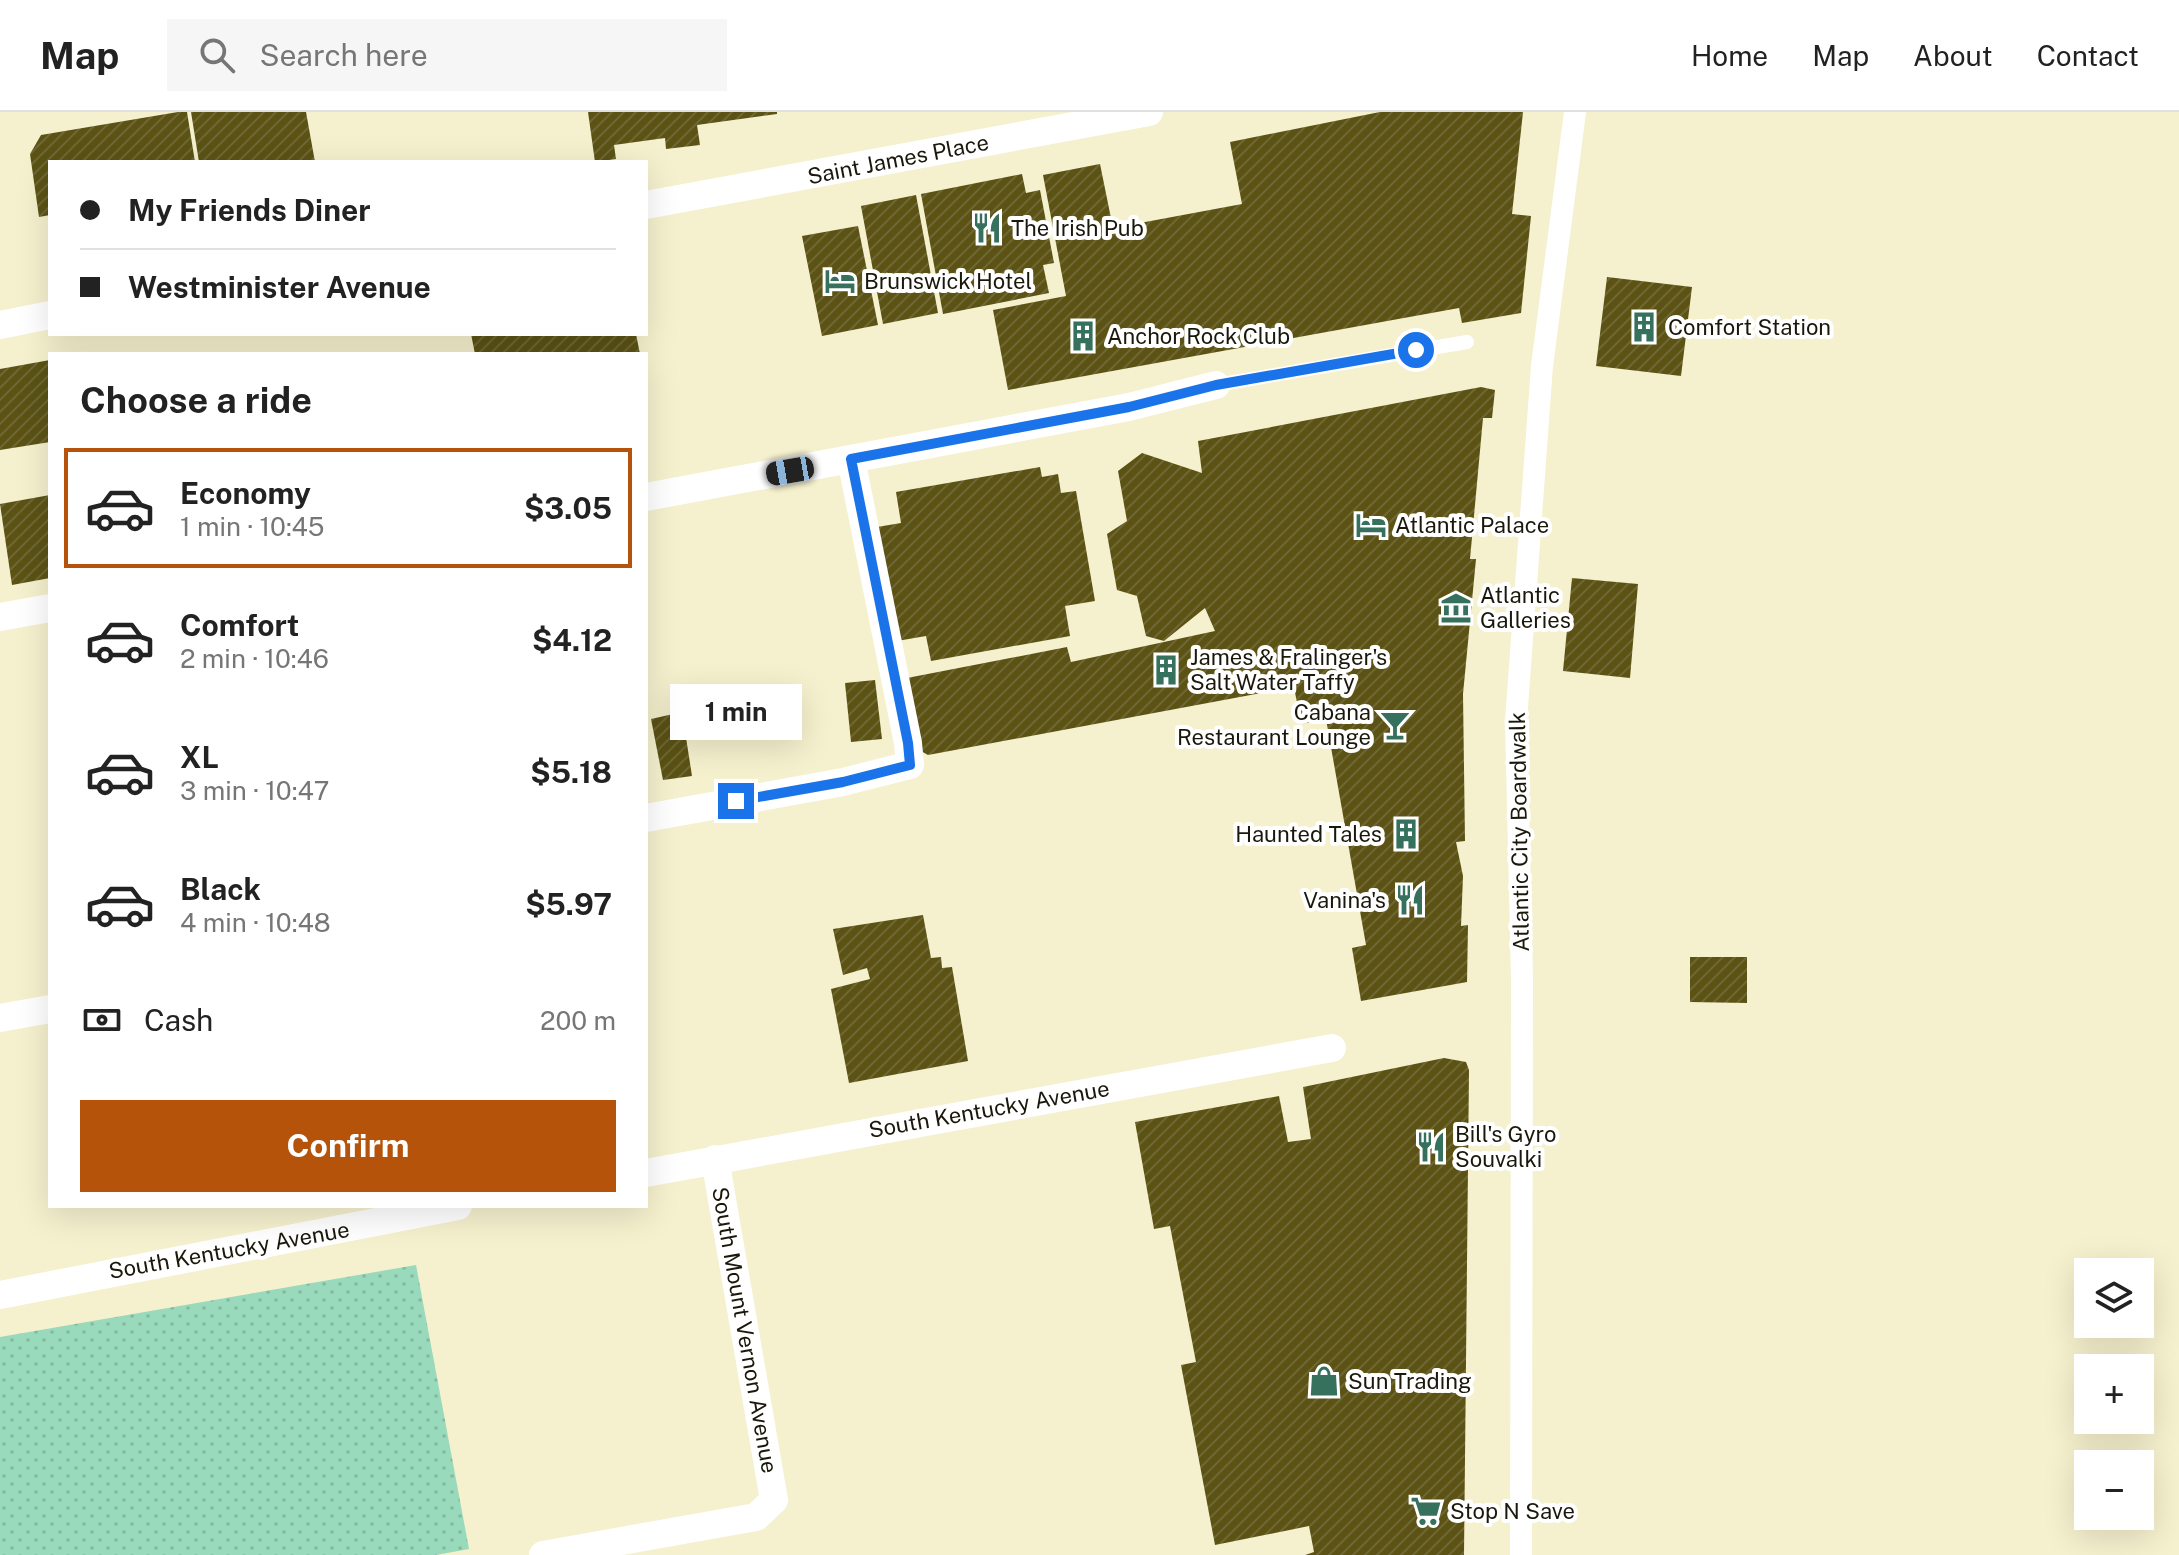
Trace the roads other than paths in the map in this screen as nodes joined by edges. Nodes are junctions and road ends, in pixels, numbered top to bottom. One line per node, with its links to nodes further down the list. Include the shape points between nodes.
1 (1149, 112): 3 (street, Saint James Place)
2 (1575, 112): 21 (street, Atlantic City Boardwalk, via 1542,366 1516,721 1522,1010)
3 (648, 205)
4 (48, 315): 5 (street)
5 (0, 325)
6 (1467, 342): 7 (lane)
7 (1216, 385): 8 (street, via 1129,407)
8 (851, 459): 9 (street); 12 (street, via 910,765)
9 (648, 497)
10 (48, 608): 11 (street)
11 (0, 617)
12 (648, 818)
13 (48, 1009): 14 (street)
14 (0, 1018)
15 (1332, 1048): 16 (street, South Kentucky Avenue)
16 (715, 1159): 17 (street, South Kentucky Avenue); 20 (street, South Mount Vernon Avenue, via 774,1500 756,1517)
17 (648, 1173)
18 (448, 1208): 19 (street, South Kentucky Avenue)
19 (0, 1295)
20 (543, 1555)
21 (1521, 1555)

